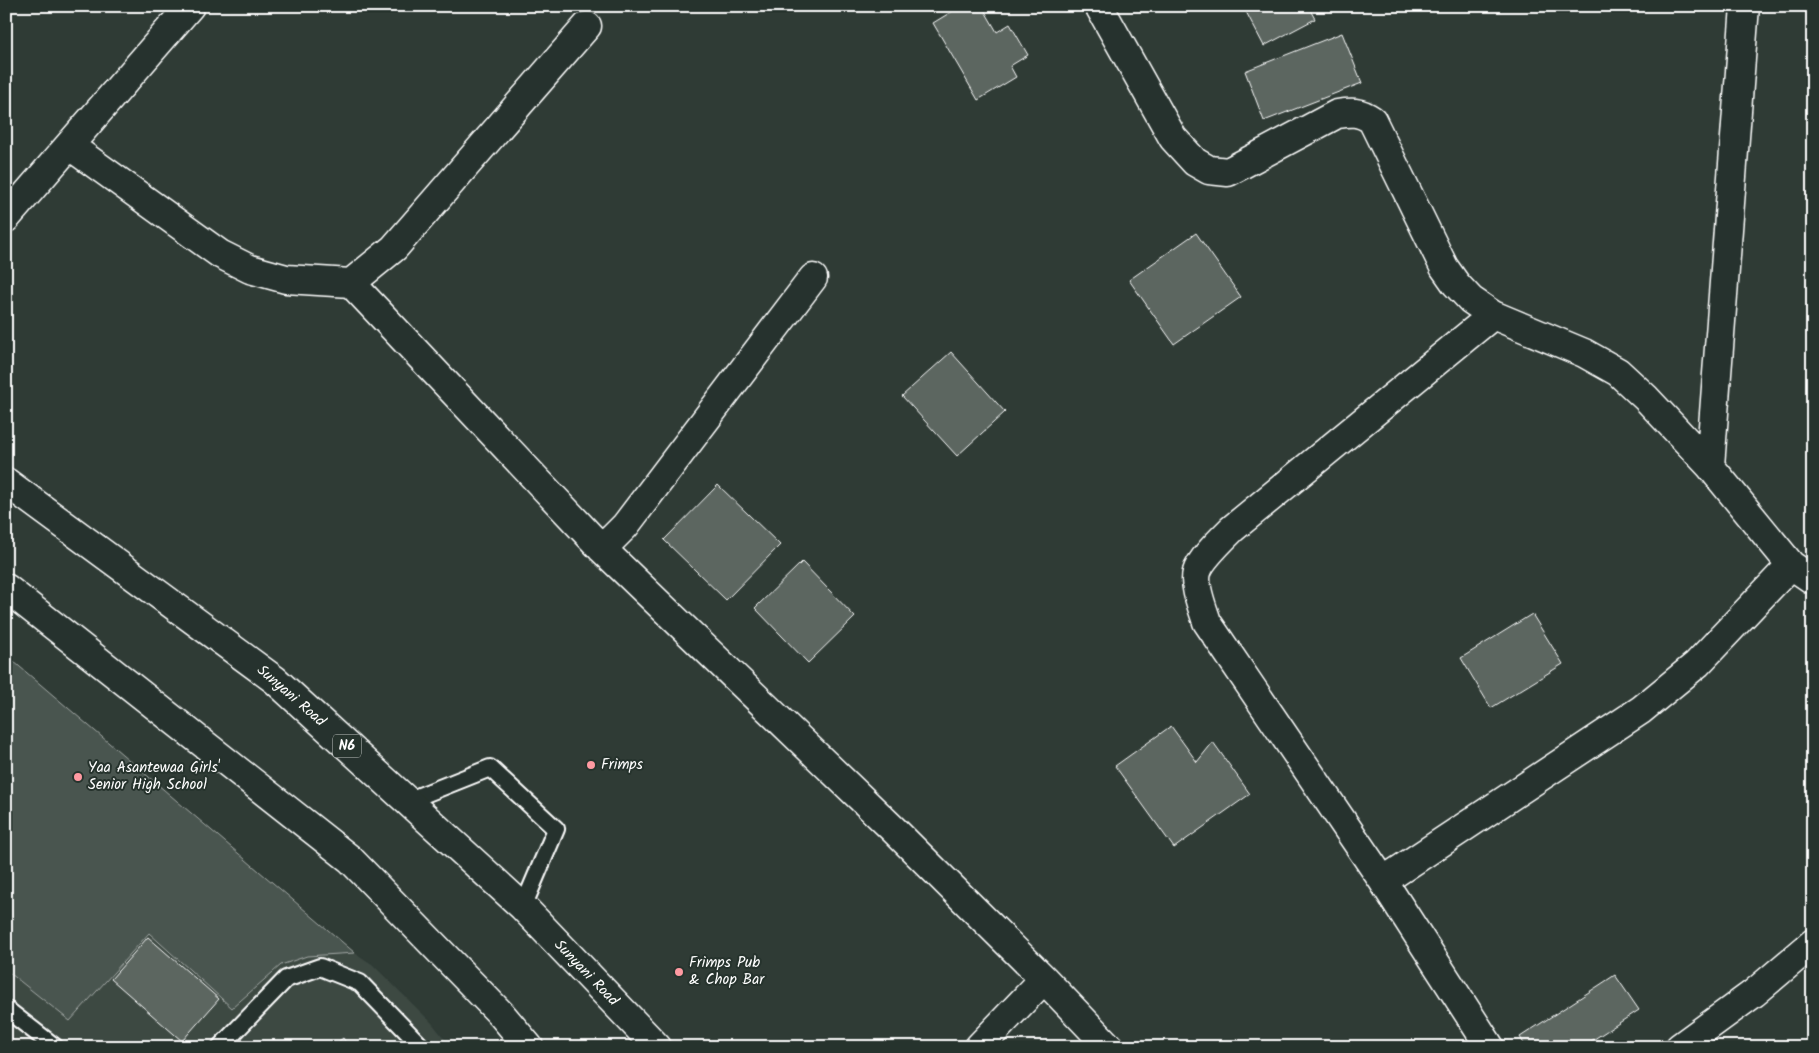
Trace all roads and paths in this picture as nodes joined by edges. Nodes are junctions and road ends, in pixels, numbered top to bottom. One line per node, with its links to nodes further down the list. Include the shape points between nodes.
1 (190, 6): 5 (street)
2 (1099, 6): 9 (street, via 1173,138 1194,162 1209,170 1228,172 1337,114 1354,112 1372,120 1444,267 1470,300)
3 (1746, 6): 10 (street)
4 (587, 26): 8 (street, via 394,248)
5 (70, 146): 6 (street); 8 (street, via 220,254 250,269 286,279)
6 (6, 218)
7 (813, 278): 12 (street, via 625,526)
8 (351, 283): 12 (street)
9 (1493, 315): 10 (street, via 1584,353 1618,372); 16 (street, via 1232,529 1213,548 1197,572 1198,595 1207,622)
10 (1710, 466): 13 (street)
11 (6, 482): 15 (street, Sunyani Road / N6, via 275,680)
12 (602, 549): 19 (street)
13 (1802, 572): 16 (street, via 1641,710)
14 (6, 588): 24 (street, via 350,859 502,1015)
15 (407, 801): 17 (street, Sunyani Road / N6); 17 (lane, via 490,768 556,829)
16 (1383, 881): 28 (street)
17 (523, 908): 25 (street, Sunyani Road / N6)
18 (1813, 943): 29 (street, via 1754,993)
19 (1044, 979): 26 (street); 27 (street)
20 (6, 1009): 21 (lane)
21 (55, 1047)
22 (220, 1047): 23 (lane, via 286,979 320,967 360,983)
23 (422, 1047)
24 (528, 1047)
25 (657, 1047)
26 (979, 1047)
27 (1109, 1047)
28 (1490, 1047)
29 (1680, 1047)

